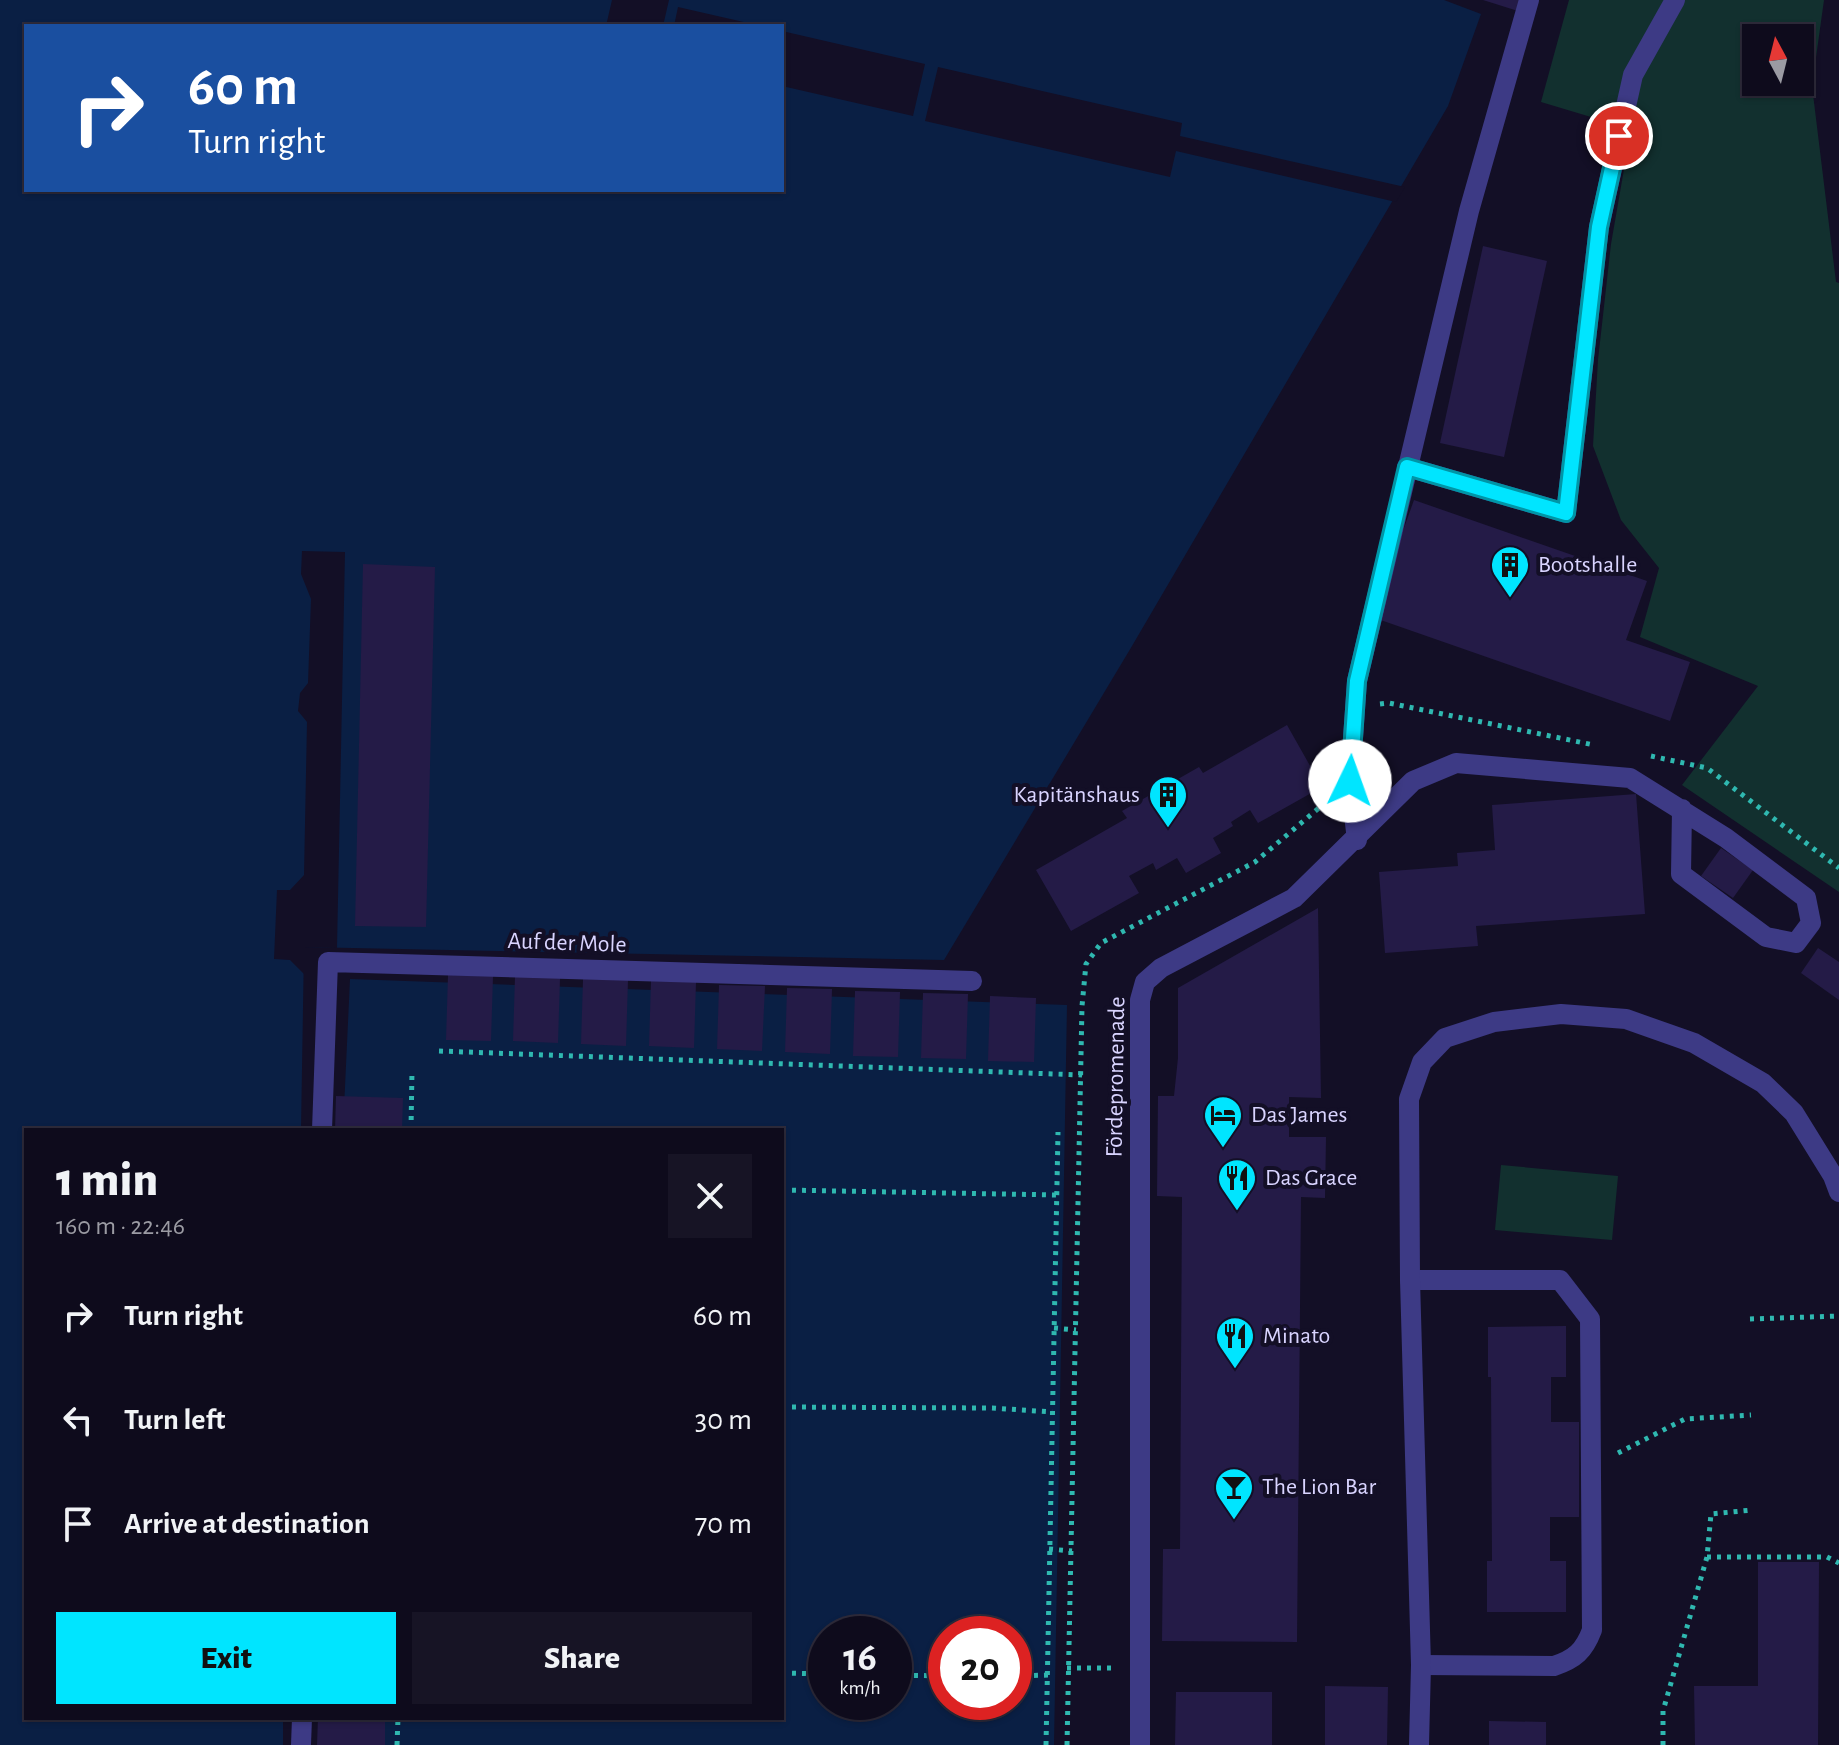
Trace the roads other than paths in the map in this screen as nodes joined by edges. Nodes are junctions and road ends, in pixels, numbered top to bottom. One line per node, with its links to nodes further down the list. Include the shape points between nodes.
1 (1529, 0): 3 (street, via 1469,211)
2 (1675, 0): 3 (street, via 1633,75 1599,227 1566,513)
3 (1407, 467): 5 (street, via 1357,681 1350,781)
4 (1682, 809): 4 (street, Fördepromenade, via 1806,898 1811,923 1796,943 1766,937 1681,874); 5 (street, Fördepromenade, via 1630,778 1456,763 1413,781)
5 (1357, 840): 13 (street, Fördepromenade, via 1294,898 1161,968 1145,982 1140,1016)
6 (972, 981): 7 (street, Auf der Mole, via 328,962)
7 (322, 1128)
8 (1839, 1192): 9 (street, via 1794,1113 1763,1083 1694,1043 1626,1019 1561,1014 1494,1022 1445,1038 1422,1062 1409,1099)
9 (1410, 1280): 10 (street); 10 (street, via 1560,1280 1590,1319 1592,1630 1585,1647 1573,1660 1554,1666)
10 (1421, 1672): 14 (street)
11 (302, 1720): 12 (street)
12 (301, 1745)
13 (1140, 1745)
14 (1419, 1745)

